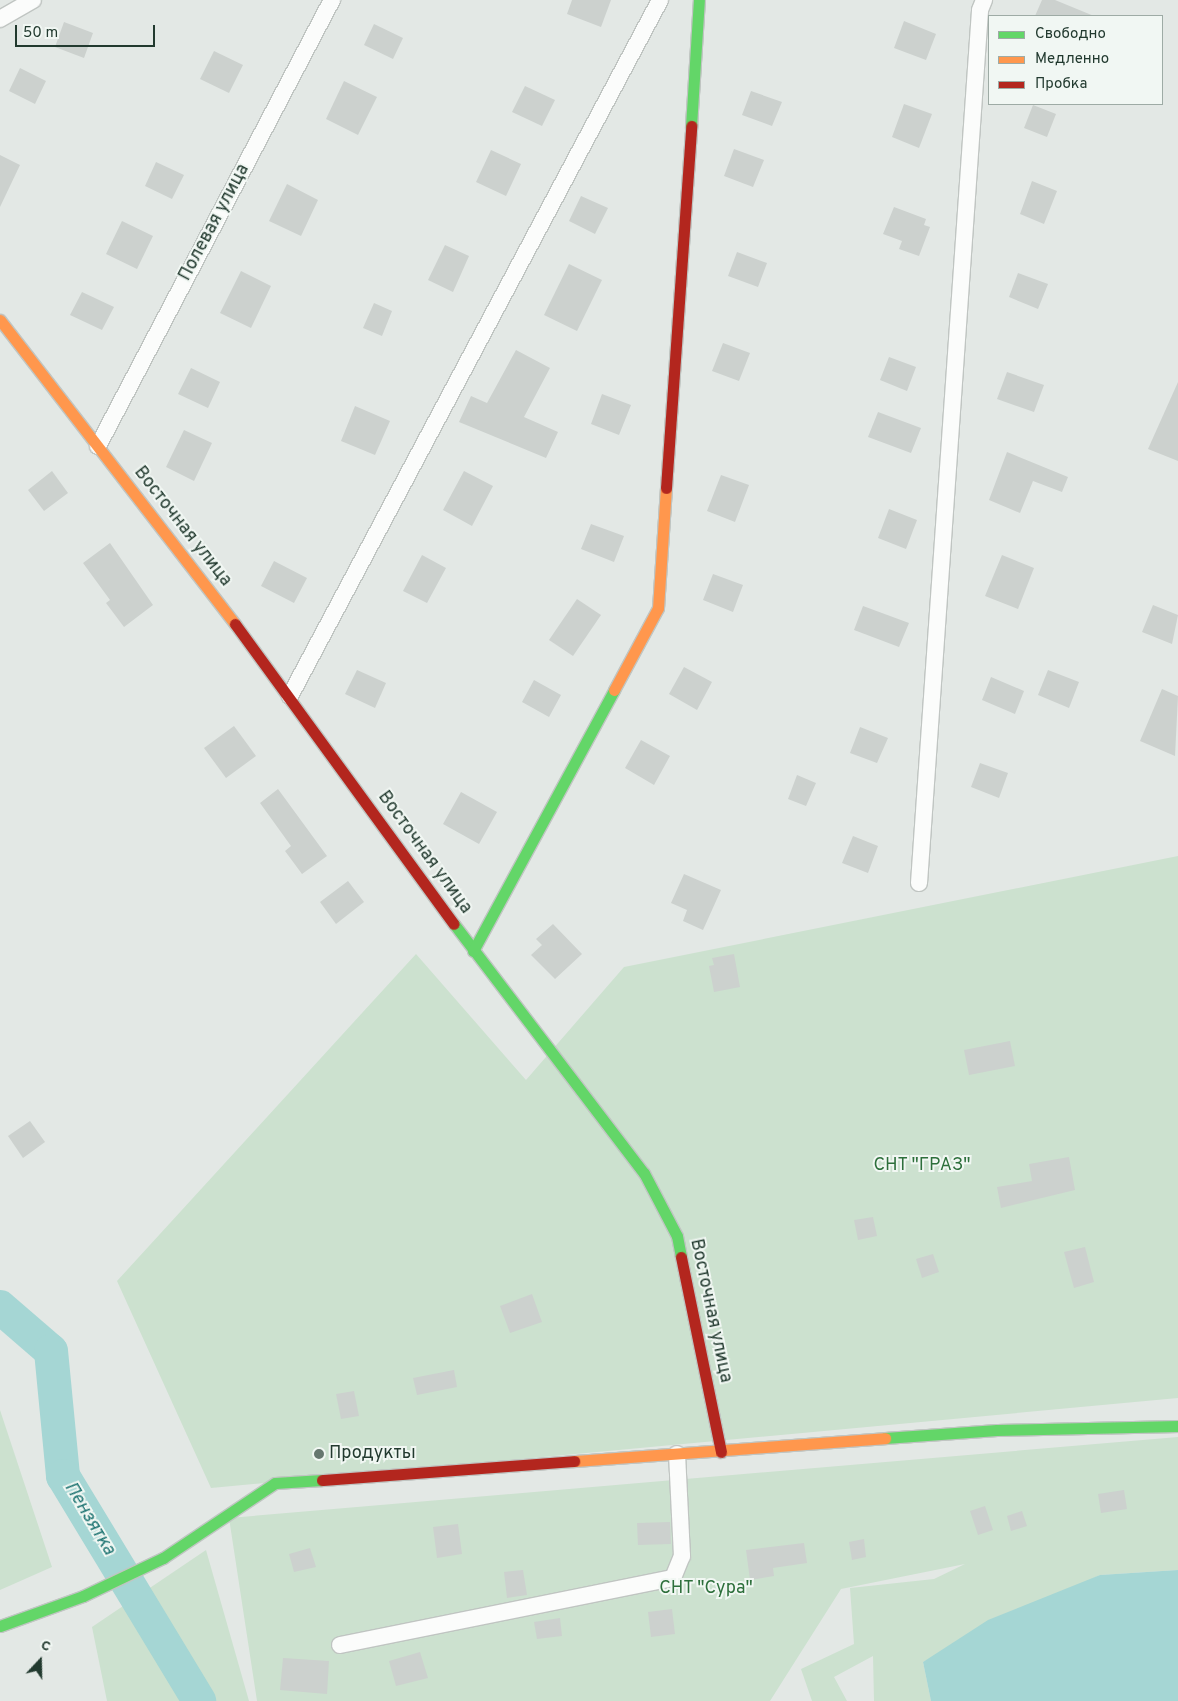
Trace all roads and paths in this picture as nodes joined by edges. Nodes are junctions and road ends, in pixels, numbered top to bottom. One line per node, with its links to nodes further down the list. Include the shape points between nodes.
1 (34, 0): 6 (street)
2 (332, 0): 8 (street, Полевая улица)
3 (660, 0): 9 (street)
4 (699, 0): 11 (street, via 658,608)
5 (984, 0): 10 (street, via 980,20)
6 (0, 19)
7 (0, 320): 8 (street, Восточная улица)
8 (98, 446): 9 (street, Восточная улица)
9 (290, 696): 11 (street, Восточная улица)
10 (920, 883)
11 (473, 951): 13 (street, Восточная улица, via 644,1172 677,1236)
12 (1178, 1426): 13 (street, via 997,1430)
13 (722, 1452): 14 (street)
14 (678, 1454): 15 (street, via 276,1483 251,1496 163,1558 83,1596); 16 (street, via 682,1556 673,1578)
15 (0, 1626)
16 (340, 1645)

